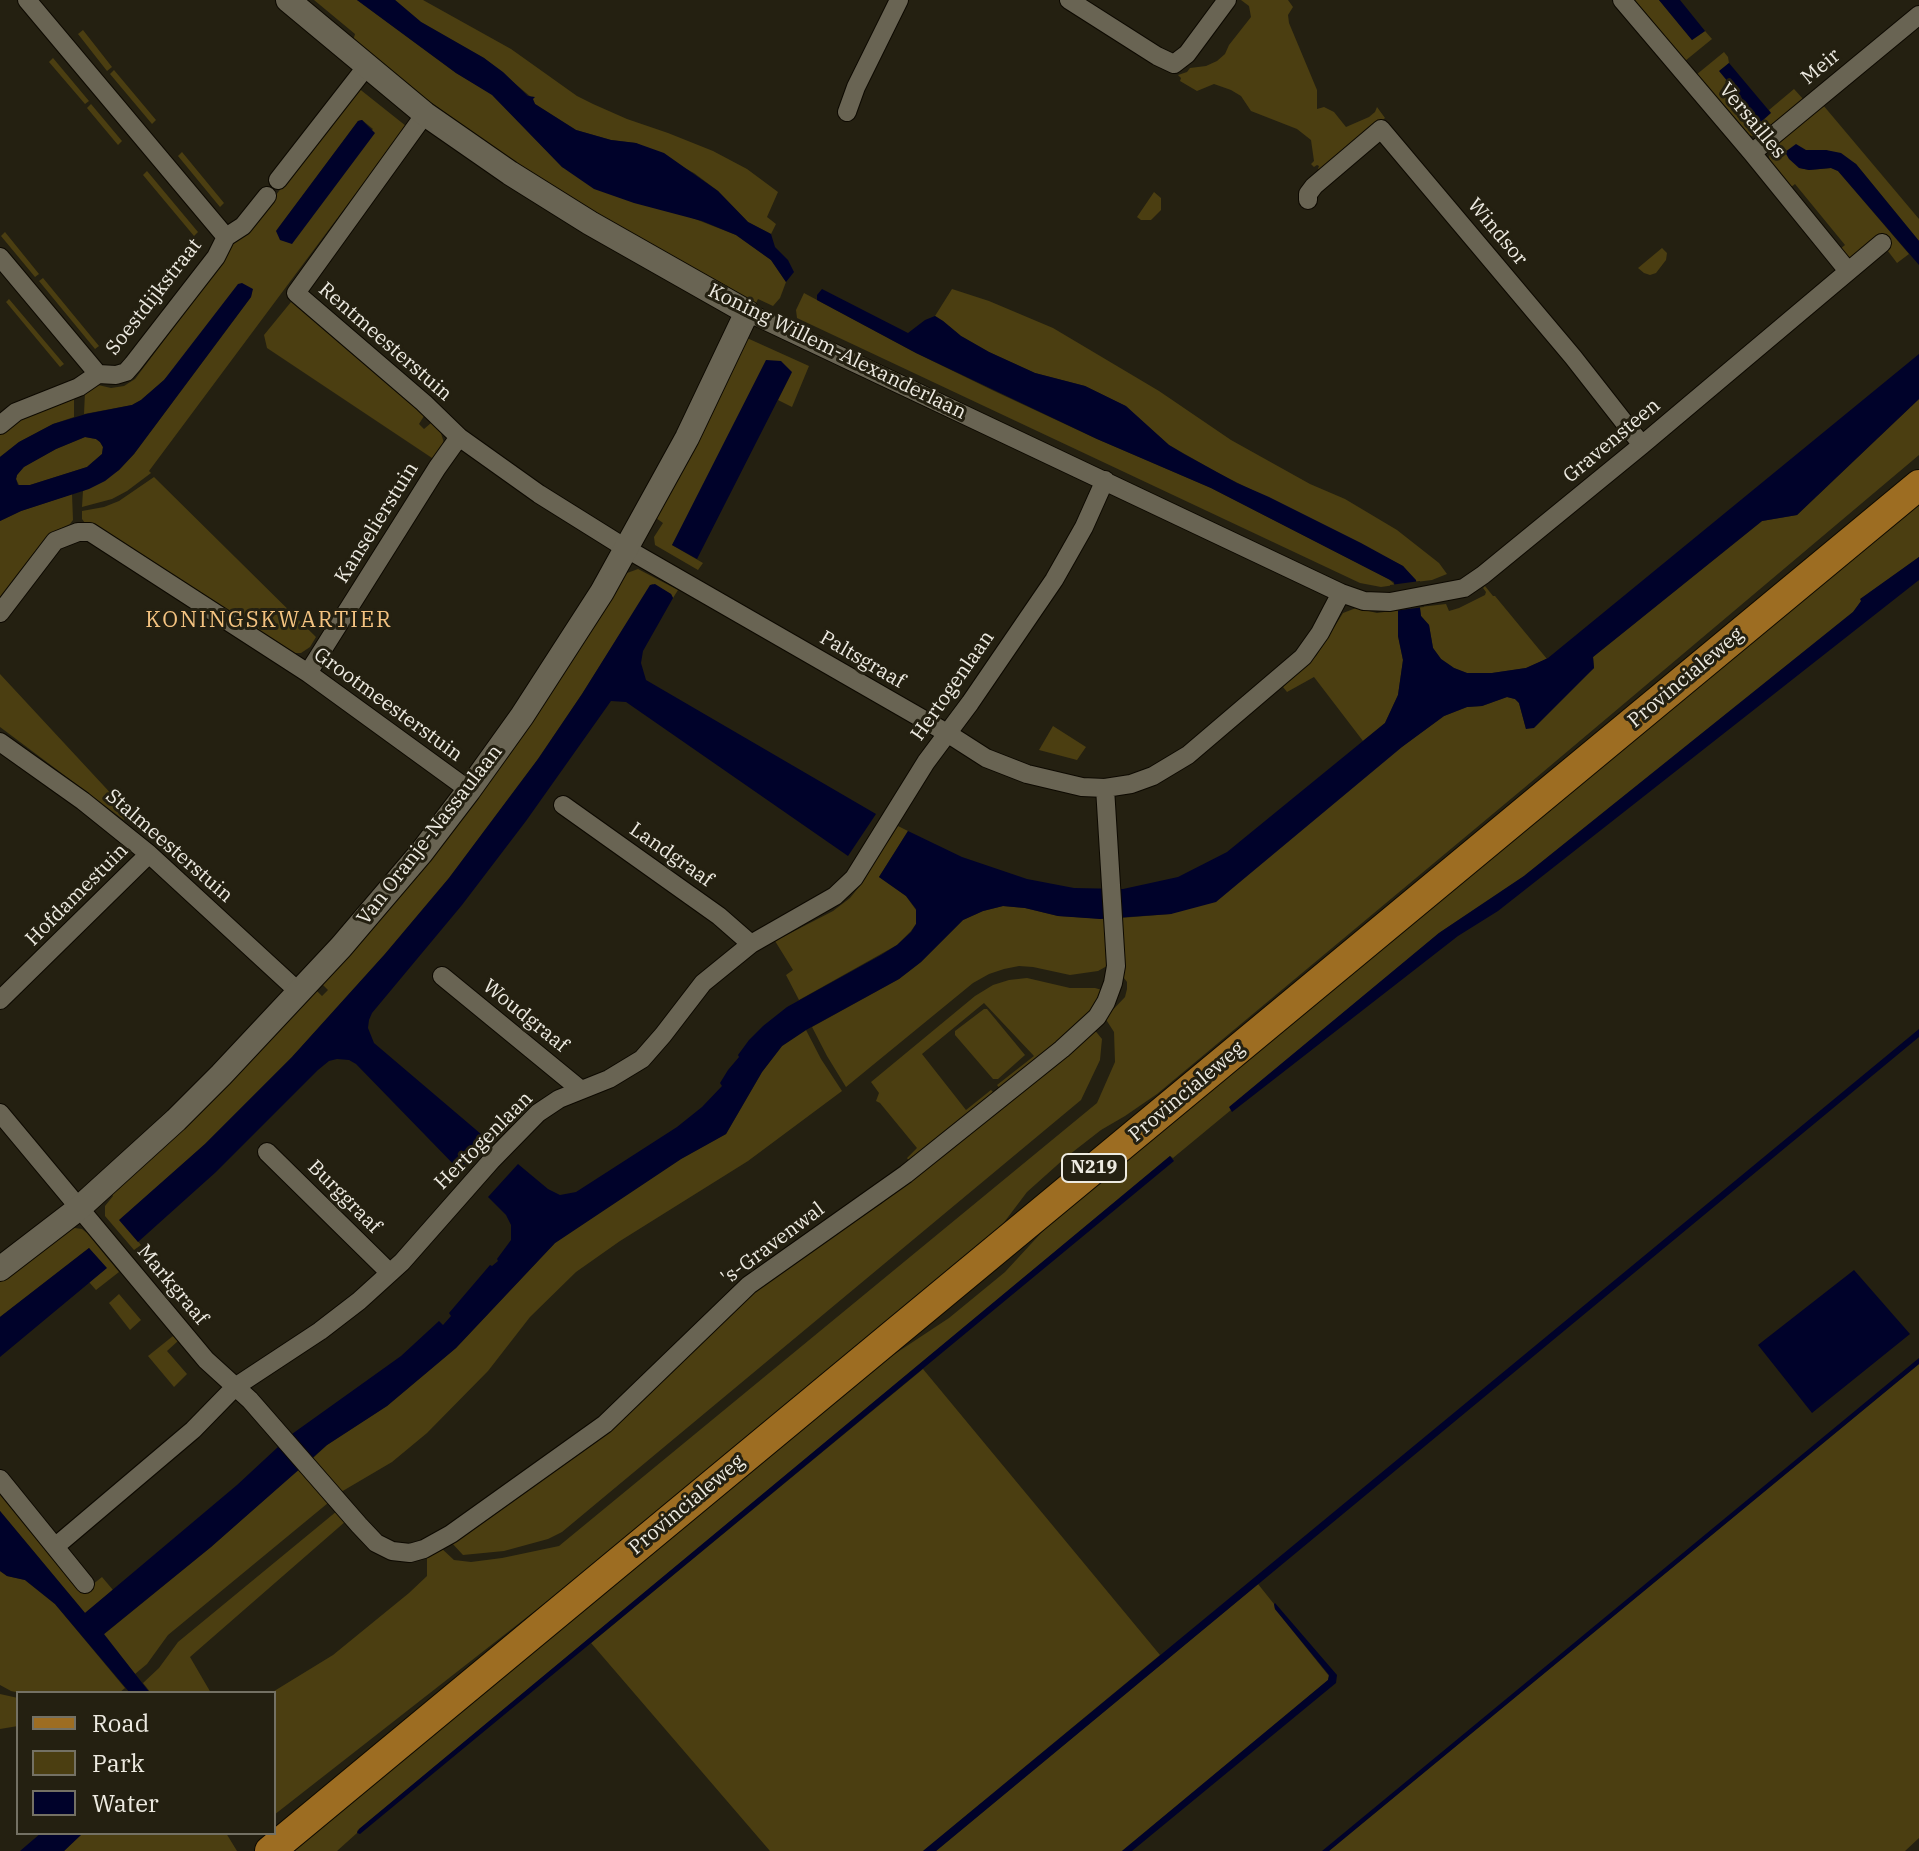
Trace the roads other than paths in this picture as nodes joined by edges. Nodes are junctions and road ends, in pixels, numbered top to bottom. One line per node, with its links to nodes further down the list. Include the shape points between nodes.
1 (27, 0): 13 (street, Soestdijkstraat)
2 (288, 0): 8 (street, Koning Willem-Alexanderlaan)
3 (899, 0): 9 (street)
4 (1069, 0): 5 (street, via 1174,64)
5 (1227, 0)
6 (1622, 0): 11 (street, Versailles)
7 (1919, 15): 11 (street, Meir)
8 (366, 67): 10 (street, Koning Willem-Alexanderlaan); 13 (street, via 243,226)
9 (847, 112)
10 (425, 114): 17 (street, Koning Willem-Alexanderlaan, via 590,223); 20 (street, Rentmeesterstuin, via 296,293)
11 (1752, 153): 16 (street, Versailles)
12 (1308, 200): 21 (street, Windsor, via 1314,186 1381,129)
13 (226, 237): 18 (street, Soestdijkstraat, via 126,372)
14 (1882, 243): 16 (street, Gravensteen)
15 (0, 257): 18 (street, Soestdijkstraat)
16 (1848, 271): 21 (street, Gravensteen)
17 (747, 312): 22 (street, Koning Willem-Alexanderlaan); 24 (street, Van Oranje-Nassaulaan)
18 (98, 374): 19 (street, via 16,412)
19 (0, 425)
20 (459, 437): 24 (street, Rentmeesterstuin); 27 (street, Kanselierstuin)
21 (1642, 445): 25 (street, Gravensteen, via 1464,588 1390,602)
22 (1105, 480): 25 (street, Koning Willem-Alexanderlaan); 28 (street, Hertogenlaan, via 1054,580)
23 (1919, 485): 48 (main road, Provincialeweg / N219)
24 (627, 549): 28 (street, Paltsgraaf); 31 (street, Van Oranje-Nassaulaan)
25 (1341, 593): 30 (street, Paltsgraaf, via 1303,657 1188,755 1153,776)
26 (0, 613): 27 (street, Grootmeesterstuin, via 55,541 90,532)
27 (308, 673): 31 (street, Grootmeesterstuin)
28 (947, 733): 30 (street, Paltsgraaf, via 986,758 1027,774); 34 (street, Hertogenlaan, via 854,878 835,896)
29 (0, 742): 33 (street, Stalmeesterstuin)
30 (1105, 788): 44 (street, 's-Gravenwal, via 1116,966 1097,1017 906,1174 749,1285 605,1424 440,1541 410,1553 376,1543)
31 (469, 790): 36 (street, Van Oranje-Nassaulaan)
32 (563, 805): 34 (street, Landgraaf)
33 (149, 854): 36 (street, Stalmeesterstuin); 37 (street, Hofdamestuin)
34 (751, 944): 38 (street, Hertogenlaan, via 703,983 642,1059)
35 (442, 976): 38 (street, Woudgraaf)
36 (300, 993): 41 (street, Van Oranje-Nassaulaan, via 194,1102)
37 (0, 1000)
38 (581, 1090): 43 (street, Hertogenlaan, via 538,1113)
39 (0, 1113): 41 (street, Markgraaf)
40 (267, 1152): 43 (street, Burggraaf)
41 (78, 1209): 42 (street, Van Oranje-Nassaulaan); 44 (street, Markgraaf)
42 (0, 1269)
43 (389, 1272): 44 (street, Hertogenlaan, via 320,1331)
44 (235, 1387): 46 (street, Hertogenlaan, via 193,1430)
45 (0, 1479): 46 (street)
46 (56, 1546): 47 (street)
47 (85, 1584)
48 (270, 1851)

